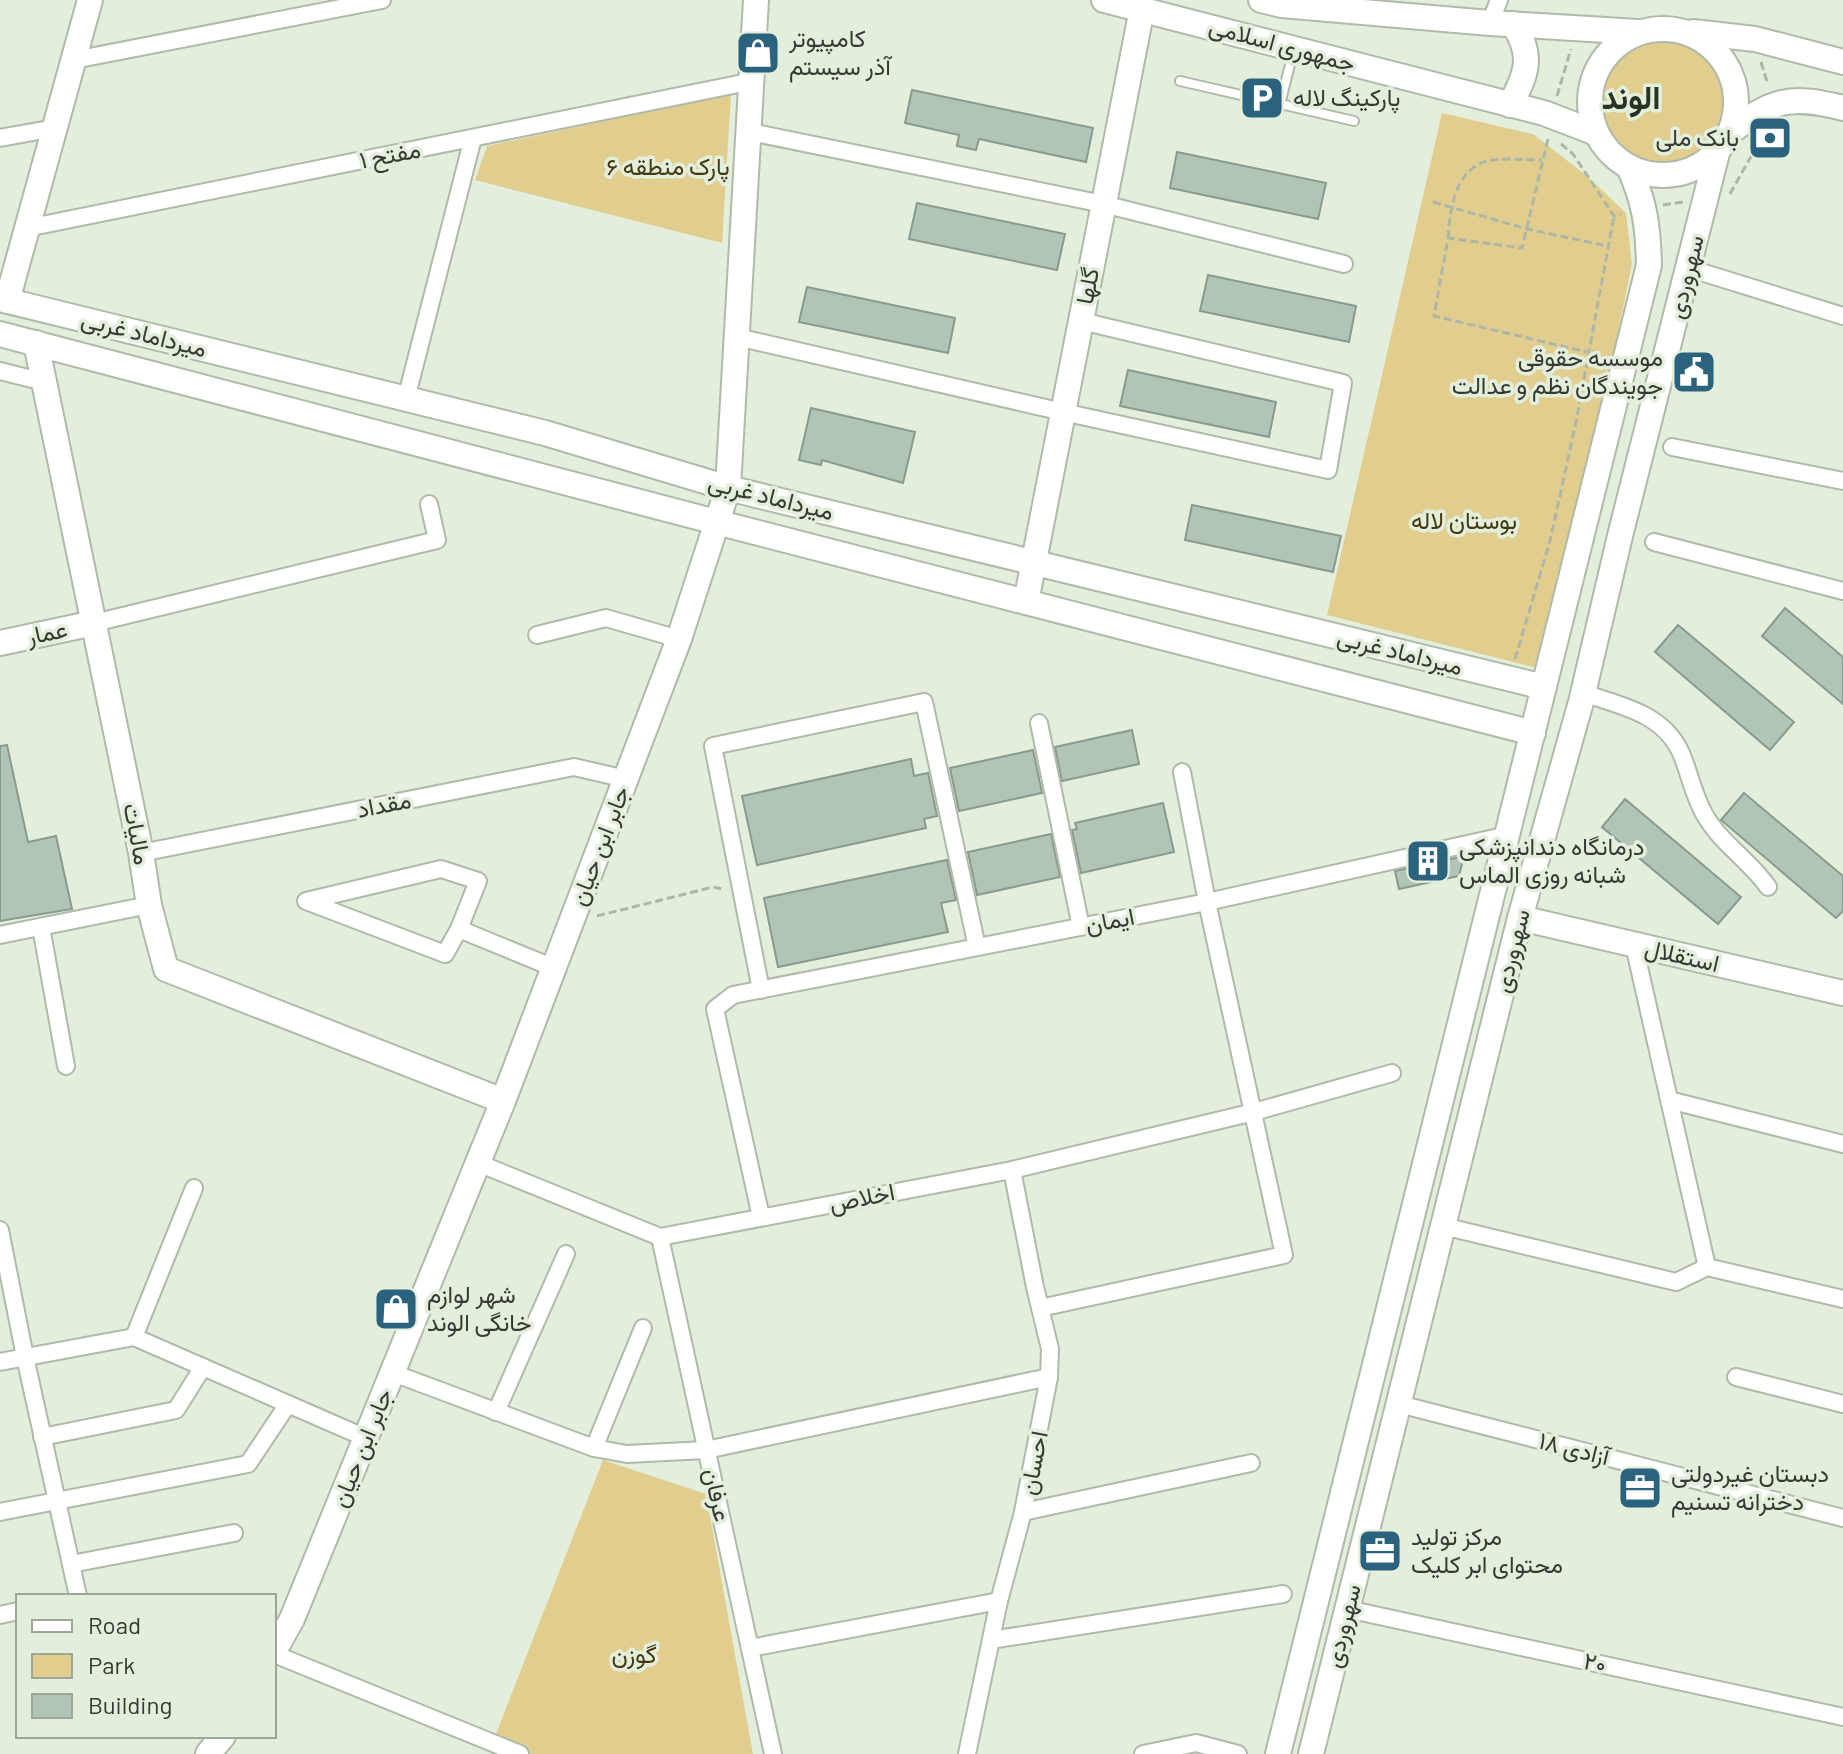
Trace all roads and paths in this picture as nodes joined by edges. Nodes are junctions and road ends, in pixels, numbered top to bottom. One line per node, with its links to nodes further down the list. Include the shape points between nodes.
1 (90, 0): 13 (street)
2 (382, 0): 13 (street)
3 (756, 0): 15 (street, جابر ابن حیان)
4 (1104, 0): 6 (street, جمهوری اسلامی)
5 (1276, 1): 7 (street, جمهوری اسلامی)
6 (1142, 9): 12 (street, جمهوری اسلامی); 34 (street, گلها)
7 (1501, 16): 8 (street, جمهوری اسلامی); 18 (street, via 1522,38 1527,55 1523,83)
8 (1577, 28): 10 (street, جمهوری اسلامی); 21 (path)
9 (1679, 31): 10 (street); 11 (street); 28 (street, via 1705,42 1728,68 1735,112)
10 (1641, 32): 25 (street, via 1616,45 1596,73 1590,109)
11 (1755, 39): 14 (street); 19 (path)
12 (1295, 49): 17 (lane); 18 (street, جمهوری اسلامی)
13 (74, 60): 23 (street)
14 (1843, 62)
15 (753, 81): 24 (street, جابر ابن حیان); 27 (street, مفتح ۱)
16 (1180, 81): 17 (lane)
17 (1280, 104): 22 (lane)
18 (1510, 105): 21 (street, جمهوری اسلامی)
19 (1773, 105): 20 (street, via 1786,100); 28 (street, via 1759,110); 32 (path, via 1771,121 1730,194)
20 (1843, 108)
21 (1551, 116): 25 (street, جمهوری اسلامی); 30 (path)
22 (1354, 121)
23 (55, 128): 26 (street); 38 (street)
24 (750, 132): 34 (street); 48 (street, جابر ابن حیان)
25 (1596, 133): 31 (street)
26 (0, 138)
27 (473, 138): 38 (street, مفتح ۱); 53 (street)
28 (1724, 141): 31 (street, via 1697,167 1672,174); 32 (street, سهروردی)
29 (1561, 144): 37 (path)
30 (1543, 160): 35 (path, via 1485,161 1466,173); 39 (path)
31 (1629, 167): 36 (street, سهروردی)
32 (1706, 199): 36 (path); 43 (street, سهروردی)
33 (1433, 202): 35 (path)
34 (1103, 204): 42 (street); 46 (street, گلها)
35 (1450, 206): 39 (path); 40 (path)
36 (1645, 207): 37 (path); 56 (street, سهروردی, via 1649,265)
37 (1614, 216): 41 (path)
38 (27, 228): 44 (street)
39 (1527, 229): 40 (path, via 1522,248); 41 (path)
40 (1448, 238): 50 (path, via 1434,316)
41 (1608, 246): 50 (path)
42 (1344, 264)
43 (1688, 268): 45 (street); 57 (street, سهروردی)
44 (4, 300): 53 (street, میرداماد غربی)
45 (1843, 316)
46 (1081, 321): 54 (street, گلها); 54 (street, via 1343,383 1328,470)
47 (0, 334): 49 (street, میرداماد غربی)
48 (737, 337): 54 (street); 59 (street, جابر ابن حیان)
49 (36, 343): 52 (street, مالیات); 61 (street, میرداماد غربی)
50 (1589, 352): 70 (path, via 1550,541)
51 (0, 371): 52 (street)
52 (44, 382): 66 (street, مالیات)
53 (406, 399): 59 (street, میرداماد غربی, via 545,433)
54 (1063, 412): 63 (street, گلها)
55 (1672, 447): 58 (street)
56 (1601, 460): 57 (street); 71 (street, سهروردی)
57 (1637, 470): 72 (street, سهروردی)
58 (1843, 481)
59 (728, 488): 61 (street, جابر ابن حیان); 63 (street, میرداماد غربی)
60 (429, 504): 66 (street, via 437,540)
61 (716, 522): 65 (street, میرداماد غربی); 68 (street, جابر ابن حیان)
62 (1654, 542): 64 (street)
63 (1034, 563): 65 (street, گلها); 71 (street, میرداماد غربی)
64 (1843, 591)
65 (1026, 602): 74 (street, میرداماد غربی)
66 (94, 623): 69 (street, عمار); 78 (street, مالیات)
67 (537, 635): 68 (street, via 606,618)
68 (679, 639): 76 (street, جابر ابن حیان)
69 (0, 643)
70 (1512, 669)
71 (1544, 687): 74 (street, سهروردی)
72 (1583, 693): 79 (street, via 1646,714 1662,727 1680,750 1705,815); 83 (street, سهروردی)
73 (1039, 723): 86 (street)
74 (1533, 733): 77 (street, سهروردی)
75 (1182, 772): 81 (street)
76 (626, 779): 78 (street, مقداد, via 574,767); 84 (street, جابر ابن حیان)
77 (1508, 835): 81 (street, ایمان); 150 (street, سهروردی)
78 (141, 853): 82 (street, مالیات)
79 (1768, 887)
80 (741, 893): 84 (path, via 713,887); 90 (street, via 713,746 924,702); 92 (street)
81 (1207, 902): 86 (street, ایمان); 98 (street)
82 (149, 905): 85 (street); 97 (street, مالیات, via 166,969)
83 (1520, 918): 89 (street, استقلال); 104 (street, سهروردی)
84 (571, 923): 91 (street, جابر ابن حیان)
85 (41, 927): 88 (street); 94 (street)
86 (1081, 927): 90 (street, ایمان)
87 (459, 929): 87 (street, via 445,954 306,901 441,869 478,881); 91 (street)
88 (0, 935)
89 (1634, 945): 93 (street, استقلال); 96 (street)
90 (977, 947): 92 (street, ایمان)
91 (554, 968): 97 (street, جابر ابن حیان)
92 (761, 990): 103 (street, ایمان, via 733,995 715,1009)
93 (1843, 993)
94 (66, 1066)
95 (1392, 1073): 98 (street, اخلاص)
96 (1669, 1100): 99 (street); 108 (street)
97 (503, 1101): 100 (street, جابر ابن حیان)
98 (1254, 1112): 101 (street, اخلاص); 110 (street, via 1284,1255)
99 (1843, 1144)
100 (478, 1163): 106 (street); 116 (street, جابر ابن حیان)
101 (1012, 1170): 103 (street, اخلاص); 110 (street, احسان)
102 (194, 1188): 112 (street)
103 (761, 1217): 106 (street, اخلاص)
104 (1443, 1226): 108 (street, via 1676,1282); 120 (street, سهروردی)
105 (0, 1230): 113 (street)
106 (660, 1237): 126 (street, عرفان)
107 (566, 1254): 122 (street)
108 (1707, 1267): 109 (street)
109 (1843, 1299)
110 (1040, 1308): 117 (street, احسان, via 1050,1349)
111 (643, 1328): 125 (street)
112 (134, 1337): 113 (street); 115 (street)
113 (25, 1357): 114 (street); 123 (street)
114 (0, 1362)
115 (203, 1367): 119 (street); 123 (street, via 176,1410)
116 (393, 1373): 122 (street); 124 (street, جابر ابن حیان)
117 (1049, 1377): 126 (street); 130 (street, احسان)
118 (1736, 1377): 121 (street)
119 (288, 1404): 124 (street); 128 (street, via 248,1464)
120 (1399, 1404): 131 (street, آزادی ۱۸); 137 (street, سهروردی)
121 (1843, 1404)
122 (496, 1412): 125 (street)
123 (42, 1437): 128 (street)
124 (366, 1438): 139 (street, جابر ابن حیان)
125 (594, 1448): 126 (street, via 627,1454)
126 (706, 1450): 140 (street, عرفان)
127 (1251, 1463): 130 (street)
128 (57, 1500): 129 (street); 133 (street)
129 (0, 1512)
130 (1023, 1512): 136 (street, احسان)
131 (1843, 1518)
132 (234, 1533): 133 (street)
133 (71, 1564): 134 (street)
134 (78, 1594)
135 (1283, 1594): 138 (street)
136 (999, 1601): 138 (street, احسان); 140 (street)
137 (1347, 1609): 142 (street, ۲۰); 151 (street, سهروردی)
138 (991, 1640): 147 (street, احسان)
139 (276, 1648)
140 (750, 1648): 146 (street, عرفان)
141 (276, 1653): 145 (street)
142 (1843, 1717)
143 (221, 1738): 144 (street)
144 (208, 1754)
145 (520, 1754)
146 (773, 1754)
147 (967, 1754)
148 (1143, 1754): 149 (street, via 1196,1743)
149 (1238, 1754)
150 (1278, 1754)
151 (1311, 1754)

